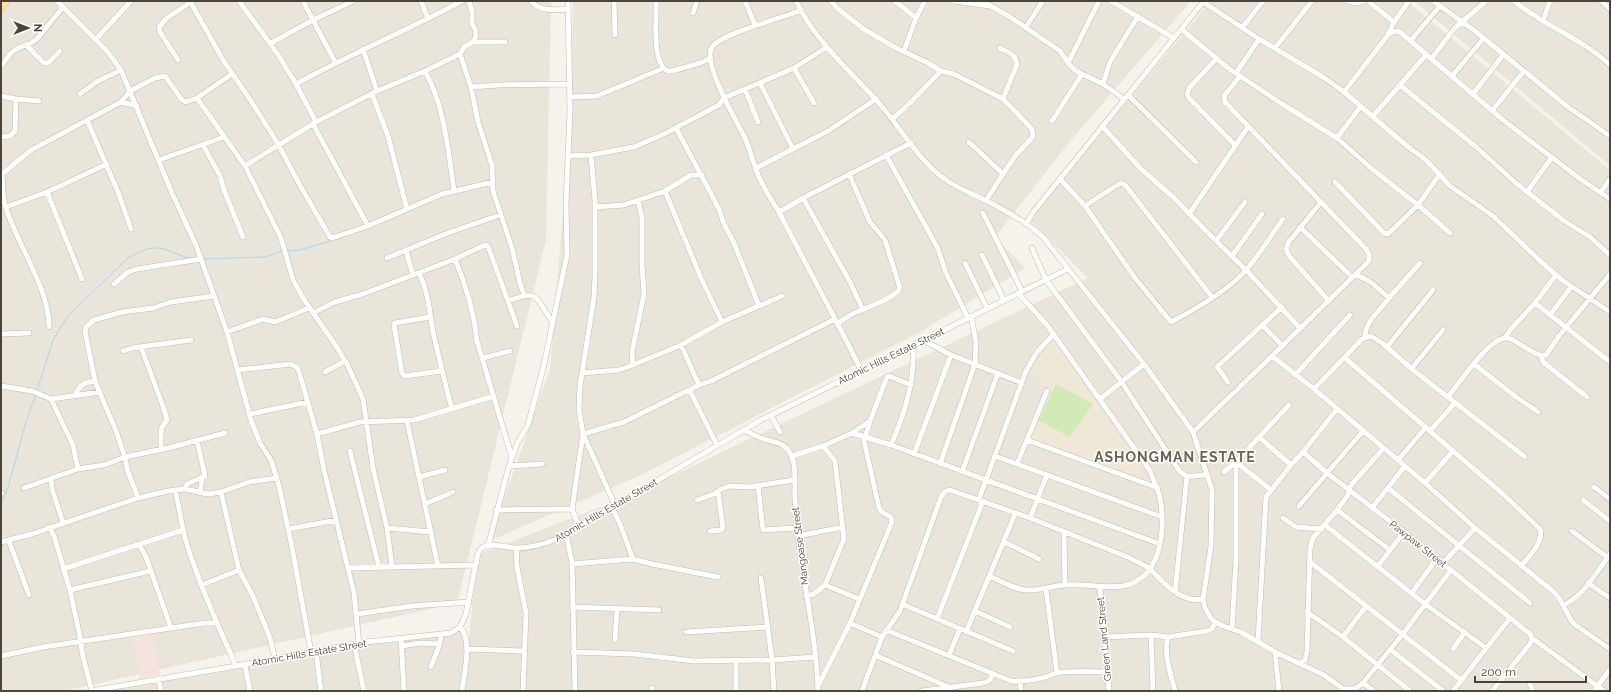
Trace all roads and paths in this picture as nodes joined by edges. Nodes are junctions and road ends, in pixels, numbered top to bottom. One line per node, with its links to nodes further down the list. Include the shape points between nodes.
1 (6, 1): 40 (main road)
2 (57, 1): 41 (street)
3 (131, 1): 60 (street)
4 (191, 1): 80 (street, via 159,27); 91 (street)
5 (239, 1): 66 (street)
6 (303, 1): 48 (street)
7 (351, 1): 48 (street)
8 (421, 1): 49 (street)
9 (462, 1): 49 (street)
10 (470, 1): 64 (street, via 472,23 476,32)
11 (531, 1): 42 (street, via 548,10)
12 (568, 1): 42 (street)
13 (614, 1): 57 (street)
14 (656, 1): 85 (street, via 656,41)
15 (696, 1): 45 (street)
16 (745, 1): 53 (street)
17 (796, 1): 44 (street)
18 (832, 1): 73 (street, via 865,30)
19 (895, 1): 47 (street)
20 (925, 1): 47 (street)
21 (954, 1): 38 (street)
22 (982, 1): 38 (street)
23 (1043, 1): 54 (street)
24 (1099, 1): 82 (street)
25 (1111, 1): 46 (street)
26 (1204, 1): 55 (street); 56 (street)
27 (1263, 1): 55 (street)
28 (1312, 1): 71 (street)
29 (1348, 1): 30 (street)
30 (1364, 1)
31 (1368, 1): 51 (street)
32 (1409, 1): 51 (street)
33 (1433, 1): 39 (street)
34 (1486, 1): 52 (street)
35 (1514, 1): 50 (street)
36 (1550, 1): 50 (street)
37 (1601, 1): 43 (street)
38 (990, 6): 54 (street)
39 (1440, 6): 52 (street); 63 (street)
40 (1, 7)
41 (63, 7): 60 (street); 67 (street, via 41,35)
42 (568, 8): 97 (street)
43 (1610, 9)
44 (801, 10): 53 (street, via 786,17); 68 (street)
45 (693, 13)
46 (1138, 16): 59 (street); 98 (street, via 1110,62)
47 (916, 18): 73 (street)
48 (313, 20): 66 (street); 81 (street)
49 (428, 20): 69 (street)
50 (1543, 21): 83 (street, via 1583,43)
51 (1394, 22): 58 (street)
52 (1461, 22): 62 (street); 79 (street)
53 (755, 25): 77 (street, via 715,43 711,49)
54 (1026, 27): 82 (street, via 1060,52)
55 (1242, 28): 61 (street)
56 (1181, 30): 59 (street); 78 (street)
57 (615, 35)
58 (1388, 35): 63 (street, via 1394,31 1400,32); 104 (street)
59 (1174, 38): 110 (street)
60 (96, 39): 87 (street)
61 (1259, 39): 71 (street); 93 (street)
62 (1483, 39): 76 (street); 94 (street)
63 (1411, 40): 75 (street)
64 (473, 42): 65 (street); 74 (street, via 464,47)
65 (505, 42)
66 (271, 43): 96 (street)
67 (26, 45): 72 (street, via 44,64); 84 (street, via 11,53)
68 (827, 47): 86 (street); 115 (street)
69 (363, 48): 81 (street); 103 (street)
70 (1000, 48): 114 (street, via 1013,55 1017,64)
71 (1275, 48): 104 (street)
72 (60, 51)
73 (904, 51): 89 (street)
74 (460, 54): 88 (street); 100 (street)
75 (1426, 55): 79 (street); 99 (street)
76 (1503, 55): 90 (street); 107 (street)
77 (711, 58): 85 (street, via 672,71); 112 (street)
78 (1216, 59): 93 (street); 139 (street, via 1190,87 1187,94)
79 (1431, 59): 94 (street)
80 (178, 60)
81 (335, 62): 96 (street)
82 (1068, 63): 92 (street, via 1073,70)
83 (1610, 65)
84 (1, 66)
85 (664, 68): 109 (street, via 597,96)
86 (794, 68): 95 (street); 118 (street)
87 (121, 70): 102 (street); 105 (street, via 98,81)
88 (425, 71): 103 (street); 161 (street, via 434,89 442,118)
89 (941, 71): 114 (street, via 954,74); 123 (street)
90 (1524, 71): 121 (street); 131 (street, via 1568,107)
91 (232, 74): 111 (street); 137 (street)
92 (1082, 74): 98 (street); 125 (street)
93 (1238, 74): 129 (street, via 1224,100); 134 (street)
94 (1452, 76): 107 (street)
95 (760, 83): 101 (street); 140 (street)
96 (296, 84): 127 (street)
97 (570, 84): 100 (street); 109 (street)
98 (1103, 84): 110 (street)
99 (1400, 86): 122 (street); 164 (street)
100 (471, 87): 159 (street, via 478,122 492,165)
101 (745, 90): 112 (street); 126 (street)
102 (130, 91): 111 (street, via 162,75 183,102); 117 (street); 119 (street)
103 (377, 91): 106 (street)
104 (1344, 92): 120 (street)
105 (80, 94)
106 (372, 94): 127 (street); 176 (street, via 388,136)
107 (1472, 94): 121 (street)
108 (1, 96): 113 (street)
109 (570, 96): 143 (street)
110 (1126, 97): 128 (street); 146 (street)
111 (197, 98): 133 (street)
112 (724, 98): 130 (street, via 719,105); 150 (street, via 746,140)
113 (16, 99): 116 (street); 132 (street, via 15,131 10,136)
114 (1004, 99): 152 (street, via 1033,132 1032,139 1015,156)
115 (876, 100): 123 (street); 140 (street)
116 (38, 101)
117 (121, 102): 119 (street); 124 (street)
118 (814, 103)
119 (137, 106): 145 (street)
120 (1361, 106): 122 (street); 134 (street)
121 (1492, 111): 144 (street)
122 (1373, 116): 153 (street)
123 (892, 119): 136 (street)
124 (87, 120): 147 (street); 154 (street, via 31,150)
125 (1052, 121)
126 (758, 122)
127 (314, 123): 137 (street); 186 (street)
128 (1102, 126): 157 (street); 179 (street, via 1141,169)
129 (1248, 127): 139 (street); 171 (street)
130 (676, 128): 141 (street, via 634,147); 149 (street)
131 (1610, 136)
132 (1, 137)
133 (224, 137): 138 (street); 148 (street)
134 (1337, 138): 172 (street)
135 (969, 142): 152 (street)
136 (911, 143): 142 (street); 169 (street, via 945,180)
137 (278, 144): 148 (street); 186 (street, via 330,237)
138 (203, 145): 145 (street); 190 (street, via 220,176)
139 (1236, 146): 179 (street)
140 (793, 150): 150 (street)
141 (591, 154): 143 (street); 175 (street)
142 (886, 155): 151 (street); 234 (street, via 938,249 946,273)
143 (568, 156): 236 (street, via 565,226 567,255)
144 (1552, 157): 164 (street); 165 (street)
145 (159, 160): 198 (street)
146 (1196, 162)
147 (107, 164): 163 (street); 188 (street)
148 (245, 166): 225 (street, via 281,238 293,280)
149 (697, 166): 155 (street); 156 (street)
150 (756, 168): 177 (street)
151 (849, 174): 166 (street); 228 (street, via 870,222 885,240 900,285 899,291)
152 (1003, 174): 169 (street)
153 (1440, 174): 172 (street); 206 (street, via 1450,186 1493,216)
154 (2, 175): 174 (street)
155 (691, 175): 156 (street); 162 (street)
156 (702, 175): 224 (street, via 734,243)
157 (1060, 178): 173 (street); 185 (street)
158 (1610, 179): 165 (street)
159 (493, 182): 161 (street); 181 (street)
160 (1335, 182): 172 (street, via 1384,233 1391,232)
161 (454, 190): 176 (street)
162 (665, 191): 168 (street); 237 (street)
163 (47, 192): 174 (street); 208 (street)
164 (1527, 192): 195 (street, via 1590,237)
165 (1601, 192): 167 (street)
166 (803, 198): 177 (street); 228 (street)
167 (1610, 199)
168 (638, 200): 175 (street, via 624,205); 269 (street, via 642,218 644,294 632,352)
169 (986, 200): 185 (street)
170 (1245, 202): 191 (street)
171 (1321, 202): 187 (street); 207 (street, via 1368,252 1367,264)
172 (1418, 205): 189 (street)
173 (1086, 206): 217 (street, via 1122,183); 217 (street, via 1136,278 1171,322)
174 (6, 207): 183 (street)
175 (595, 207): 275 (street, via 595,283)
176 (407, 209): 186 (street)
177 (779, 212): 235 (street)
178 (983, 213): 213 (street)
179 (1189, 214): 191 (street)
180 (1262, 214): 196 (street)
181 (500, 215): 193 (street); 214 (street, via 512,248)
182 (1, 216): 183 (street)
183 (9, 216): 240 (street, via 43,298)
184 (1283, 219): 203 (street)
185 (1026, 224): 202 (street, via 1043,237)
186 (368, 226)
187 (1300, 227): 207 (street); 222 (street, via 1288,243 1286,252)
188 (132, 229)
189 (1450, 233)
190 (243, 237)
191 (1216, 241): 196 (street)
192 (1032, 248): 209 (street)
193 (406, 251): 197 (street); 204 (street)
194 (982, 255): 220 (street)
195 (1610, 255)
196 (1232, 256): 203 (street)
197 (387, 258)
198 (200, 259): 210 (street, via 136,269 128,272); 215 (street)
199 (455, 259): 204 (street); 221 (street, via 485,245 488,246); 262 (street, via 465,284)
200 (965, 263): 226 (street)
201 (1420, 263): 218 (street)
202 (1068, 269): 209 (street, Atomic Hills Estate Street); 267 (street)
203 (1246, 270): 217 (street); 227 (street)
204 (416, 274): 230 (street, via 335,302); 233 (street, via 430,304)
205 (1610, 274): 219 (street)
206 (1556, 275): 211 (street); 223 (street)
207 (1353, 276): 218 (street, via 1362,276); 222 (street)
208 (82, 279)
209 (1046, 280): 213 (street, Atomic Hills Estate Street); 279 (street)
210 (114, 284)
211 (1571, 287): 219 (street); 232 (street)
212 (1433, 290): 256 (street)
213 (1020, 292): 220 (street, Atomic Hills Estate Street); 247 (street)
214 (524, 295): 221 (street); 236 (street, via 537,298)
215 (214, 296): 244 (street); 278 (street, via 122,312 90,322 85,331)
216 (782, 296): 224 (street)
217 (1212, 297)
218 (1389, 298): 248 (street, via 1369,321)
219 (1590, 299): 229 (street); 241 (street)
220 (1004, 300): 226 (street, Atomic Hills Estate Street)
221 (508, 301): 239 (street)
222 (1329, 301): 242 (street)
223 (1535, 303): 232 (street); 249 (street)
224 (759, 306): 237 (street)
225 (309, 308): 230 (street); 244 (street, via 275,322 263,319)
226 (987, 308): 234 (street, Atomic Hills Estate Street)
227 (1282, 308): 238 (street); 242 (street)
228 (863, 310): 235 (street)
229 (1610, 312)
230 (313, 313): 264 (street)
231 (1350, 315): 277 (street)
232 (1550, 315): 241 (street)
233 (430, 317): 273 (street); 273 (street, via 394,326 402,373 405,376)
234 (970, 317): 251 (street, Atomic Hills Estate Street); 266 (street, via 976,342)
235 (836, 321): 272 (street); 282 (street)
236 (553, 322): 332 (street, via 528,425)
237 (722, 322): 252 (street)
238 (1262, 325): 254 (street); 280 (street, via 1217,368)
239 (517, 326)
240 (49, 327)
241 (1567, 327): 261 (street, via 1546,355); 265 (street)
242 (1300, 328): 254 (street)
243 (1443, 330): 270 (street)
244 (227, 332): 271 (street)
245 (29, 333): 246 (street)
246 (1, 334)
247 (1054, 334): 281 (street, via 1044,342 1032,360); 294 (street)
248 (1365, 337): 256 (street, via 1370,336); 263 (street)
249 (1505, 338): 261 (street, via 1516,341); 268 (street, via 1492,343)
250 (191, 340): 255 (street)
251 (923, 340): 253 (street, Atomic Hills Estate Street); 259 (street)
252 (681, 345): 269 (street); 282 (street)
253 (913, 346): 272 (street, Atomic Hills Estate Street); 283 (street)
254 (1283, 346): 260 (street)
255 (141, 347): 257 (street); 322 (street, via 167,420 162,427)
256 (1387, 347): 270 (street)
257 (123, 351)
258 (510, 351): 262 (street)
259 (951, 355): 266 (street); 327 (street)
260 (1272, 356): 277 (street); 310 (street)
261 (1541, 356): 292 (street, via 1543,362)
262 (483, 358): 290 (street)
263 (1345, 358): 285 (street); 306 (street)
264 (345, 361): 274 (street); 305 (street, via 363,399)
265 (1610, 362)
266 (975, 364): 276 (street); 336 (street)
267 (1144, 364): 279 (street); 310 (street)
268 (1474, 364): 291 (street); 300 (street)
269 (633, 365): 275 (street, via 619,370)
270 (1412, 368): 291 (street)
271 (238, 370): 295 (street, via 293,364 300,372); 301 (street)
272 (861, 370): 302 (street, Atomic Hills Estate Street)
273 (441, 371): 299 (street)
274 (325, 372)
275 (582, 373): 314 (street, via 579,410)
276 (998, 374): 281 (street); 343 (street)
277 (1295, 374): 285 (street)
278 (95, 381): 288 (street); 289 (street, via 85,382)
279 (1121, 382): 294 (street); 349 (street, via 1178,469)
280 (1228, 382)
281 (1022, 383): 329 (street)
282 (699, 385): 286 (street)
283 (912, 385): 304 (street, via 887,377); 320 (street, via 903,418)
284 (1, 386): 293 (street, via 32,391)
285 (1314, 389): 298 (street)
286 (690, 391): 314 (street, via 624,422); 319 (street)
287 (1047, 391): 318 (street)
288 (100, 392): 289 (street); 331 (street)
289 (75, 395): 293 (street)
290 (494, 396): 299 (street); 332 (street)
291 (1448, 397): 296 (street)
292 (1587, 397)
293 (51, 399): 341 (street, via 73,446)
294 (1100, 399): 359 (street, via 1149,469)
295 (308, 402): 301 (street); 313 (street)
296 (1455, 403): 306 (street); 330 (street)
297 (1289, 405): 316 (street)
298 (1337, 409): 308 (street); 326 (street)
299 (452, 410): 303 (street)
300 (1538, 412)
301 (250, 414): 352 (street, via 255,432)
302 (771, 415): 307 (street, Atomic Hills Estate Street); 309 (street)
303 (407, 421): 305 (street); 348 (street)
304 (870, 421): 312 (street); 315 (street)
305 (368, 422): 313 (street); 393 (street, via 373,468)
306 (1428, 429): 325 (street); 333 (street)
307 (744, 430): 319 (street, Atomic Hills Estate Street); 328 (street, via 783,445)
308 (1363, 431): 323 (street); 345 (street)
309 (780, 432)
310 (1193, 432): 346 (street)
311 (225, 433): 317 (street)
312 (852, 433): 315 (street); 321 (street)
313 (317, 434): 386 (street)
314 (583, 434): 376 (street); 379 (street)
315 (865, 437): 320 (street); 448 (street, via 868,466 879,508 893,519)
316 (1258, 437): 334 (street); 338 (street)
317 (197, 440): 322 (street); 351 (street, via 205,474)
318 (1027, 440): 337 (street); 359 (street)
319 (717, 445): 376 (street, Atomic Hills Estate Street)
320 (891, 445): 327 (street)
321 (823, 446): 328 (street); 391 (street, via 835,461)
322 (161, 449): 331 (street)
323 (1383, 449): 333 (street); 364 (street)
324 (350, 451): 425 (street)
325 (1453, 451): 355 (street); 424 (street, via 1540,529 1538,544)
326 (1303, 452): 338 (street); 345 (street, Pawpaw Street)
327 (914, 454): 336 (street)
328 (792, 456): 353 (street, Mangoase Street)
329 (995, 456): 337 (street); 354 (street)
330 (1525, 456)
331 (125, 457): 341 (street, via 104,465); 369 (street)
332 (512, 458): 339 (street)
333 (1398, 460): 340 (street)
334 (1236, 462): 344 (street); 363 (street); 471 (street, via 1236,559)
335 (543, 464): 339 (street)
336 (940, 464): 343 (street)
337 (1017, 464): 347 (street)
338 (1290, 465): 363 (street)
339 (509, 466): 380 (street)
340 (1405, 466): 355 (street); 360 (street)
341 (78, 469): 350 (street)
342 (445, 470): 348 (street)
343 (962, 472): 354 (street)
344 (1224, 472)
345 (1327, 473): 364 (street, Pawpaw Street); 377 (street)
346 (1207, 474): 349 (street); 449 (street, via 1212,490 1212,519 1211,546)
347 (1047, 475): 370 (street); 383 (street)
348 (419, 476): 375 (street)
349 (1187, 476): 443 (street)
350 (51, 478): 358 (street); 388 (street)
351 (202, 478): 361 (street, via 188,484); 368 (street)
352 (277, 478): 366 (street, via 249,482); 396 (street)
353 (794, 480): 356 (street); 394 (street, Mangoase Street)
354 (986, 480): 370 (street); 373 (street)
355 (1425, 483): 395 (street)
356 (758, 486): 365 (street, via 730,486); 394 (street, via 764,530)
357 (1594, 487): 371 (street)
358 (24, 488)
359 (1158, 488): 383 (street)
360 (1388, 488): 378 (street); 411 (street)
361 (185, 489): 362 (street); 368 (street)
362 (175, 490): 369 (street); 397 (street)
363 (1271, 490): 487 (street, via 1265,506)
364 (1349, 490): 378 (street, Pawpaw Street); 381 (street)
365 (718, 491): 372 (street); 398 (street, via 723,528)
366 (221, 492): 368 (street); 430 (street)
367 (453, 492): 375 (street)
368 (200, 493)
369 (138, 498): 388 (street)
370 (1038, 499): 384 (street); 409 (street)
371 (1610, 499)
372 (697, 500)
373 (981, 500): 382 (street); 452 (street, via 950,490 943,493); 463 (street)
374 (1583, 500): 387 (street)
375 (425, 504): 400 (street)
376 (614, 506): 389 (street, Atomic Hills Estate Street); 416 (street)
377 (1299, 506)
378 (1372, 508): 401 (street, Pawpaw Street)
379 (572, 509): 380 (street); 389 (street)
380 (496, 510): 410 (street)
381 (1337, 510): 392 (street); 413 (street)
382 (1015, 514): 384 (street); 407 (street)
383 (1162, 517): 409 (street)
384 (1030, 518): 402 (street)
385 (1283, 518): 392 (street, via 1296,527)
386 (337, 520): 396 (street); 427 (street)
387 (1610, 521)
388 (63, 522): 390 (street)
389 (579, 526): 403 (street, Atomic Hills Estate Street)
390 (49, 527): 405 (street); 428 (street)
391 (843, 527): 404 (street); 438 (street, via 844,539)
392 (1323, 527): 418 (street, via 1313,538); 423 (street)
393 (387, 528): 400 (street); 426 (street)
394 (796, 528): 404 (street, Mangoase Street)
395 (1475, 528): 411 (street); 424 (street)
396 (288, 529): 499 (street)
397 (183, 530): 408 (street); 437 (street)
398 (710, 530)
399 (1572, 531): 414 (street)
400 (431, 532): 422 (street)
401 (1404, 532): 413 (street); 415 (street, Pawpaw Street)
402 (1064, 533): 429 (street, via 1130,558); 439 (street)
403 (566, 534): 412 (street, Atomic Hills Estate Street, via 541,545); 419 (street)
404 (798, 536): 446 (street, Mangoase Street)
405 (9, 541): 406 (street); 445 (street)
406 (1, 542)
407 (1004, 542): 417 (street); 434 (street)
408 (139, 544): 428 (street); 432 (street)
409 (1160, 544): 429 (street)
410 (488, 546): 412 (street, Atomic Hills Estate Street); 421 (street, via 480,550)
411 (1459, 546): 420 (street); 451 (street)
412 (516, 548): 497 (street, via 526,613)
413 (1390, 550): 423 (street)
414 (1609, 556): 436 (street)
415 (1437, 558): 420 (street, Pawpaw Street); 444 (street)
416 (633, 559): 419 (street); 433 (street)
417 (1039, 559)
418 (1310, 562): 455 (street); 460 (street)
419 (572, 564): 456 (street)
420 (1443, 564): 431 (street, Pawpaw Street)
421 (476, 565): 422 (street); 450 (street)
422 (438, 566): 426 (street)
423 (1378, 566): 444 (street)
424 (1521, 566): 454 (street, via 1554,592)
425 (378, 567): 426 (street); 427 (street)
426 (392, 567)
427 (348, 568): 461 (street)
428 (63, 569): 442 (street)
429 (1150, 569): 440 (street, via 1129,584); 443 (street)
430 (239, 570): 437 (street); 506 (street, via 270,638)
431 (1451, 570): 453 (street); 462 (street, Pawpaw Street)
432 (150, 571): 442 (street); 470 (street)
433 (718, 576)
434 (990, 576): 441 (street, via 1023,590); 459 (street)
435 (761, 578): 468 (street)
436 (1588, 584): 447 (street); 454 (street, via 1576,598)
437 (202, 585): 464 (street)
438 (825, 585): 446 (street, via 814,594); 448 (street)
439 (1065, 585): 440 (street, via 1090,585); 441 (street)
440 (1100, 588): 481 (street, Green Land Street)
441 (1046, 589): 516 (street)
442 (70, 590): 488 (street)
443 (1175, 592): 449 (street, via 1192,600)
444 (1412, 593): 453 (street)
445 (29, 595)
446 (806, 596): 505 (street, Mangoase Street)
447 (1610, 598)
448 (859, 599): 465 (street)
449 (1203, 599): 466 (street)
450 (468, 602): 461 (street, via 412,606); 467 (street)
451 (1530, 603)
452 (902, 604): 463 (street); 473 (street)
453 (1425, 604): 476 (street); 479 (street)
454 (1564, 605): 495 (street, via 1574,624)
455 (1366, 606): 479 (street); 483 (street)
456 (572, 607): 457 (street); 500 (street)
457 (617, 609): 458 (street); 486 (street)
458 (659, 610)
459 (975, 611): 469 (street); 475 (street)
460 (1307, 612): 483 (street); 509 (street, via 1307,654)
461 (357, 614): 489 (street)
462 (1510, 618): 485 (street, Pawpaw Street); 492 (street)
463 (937, 619): 472 (street)
464 (216, 623): 470 (street); 511 (street)
465 (850, 623): 480 (street); 525 (street)
466 (1215, 623): 471 (street); 482 (street, via 1212,629 1207,631)
467 (460, 627): 477 (street, Atomic Hills Estate Street, via 451,633); 493 (street, via 466,633)
468 (768, 627): 474 (street); 507 (street)
469 (1010, 627)
470 (171, 628): 488 (street)
471 (1232, 628): 487 (street)
472 (960, 629): 475 (street); 503 (street)
473 (886, 630): 480 (street); 503 (street)
474 (686, 632)
475 (966, 632): 498 (street)
476 (1465, 632): 492 (street); 494 (street)
477 (441, 635): 484 (street, Atomic Hills Estate Street); 490 (street)
478 (1151, 635): 481 (street); 482 (street); 544 (street)
479 (1402, 635): 496 (street); 519 (street)
480 (882, 637): 502 (street)
481 (1104, 637): 515 (street, Green Land Street)
482 (1168, 637): 545 (street, via 1166,642)
483 (1343, 637): 512 (street)
484 (401, 638): 489 (street, Atomic Hills Estate Street); 491 (street)
485 (1532, 638): 526 (street, Pawpaw Street); 551 (street, via 1530,644)
486 (615, 640)
487 (1258, 641): 501 (street)
488 (81, 642): 504 (street); 528 (street)
489 (356, 644): 499 (street, Atomic Hills Estate Street); 532 (street)
490 (440, 644): 491 (street, via 420,642); 513 (street)
491 (402, 646): 533 (street)
492 (1486, 648): 519 (street)
493 (467, 649): 497 (street); 534 (street)
494 (1452, 649)
495 (1610, 649)
496 (1390, 650): 512 (street); 549 (street)
497 (524, 651): 535 (street)
498 (1013, 651)
499 (313, 652): 506 (street, Atomic Hills Estate Street); 531 (street)
500 (573, 652): 508 (street, via 634,654 694,661); 536 (street)
501 (1275, 652): 509 (street); 546 (street)
502 (875, 655): 523 (street); 524 (street)
503 (949, 655): 517 (street)
504 (1, 656)
505 (815, 657): 507 (street); 525 (street, Mangoase Street)
506 (275, 659): 510 (street, Atomic Hills Estate Street)
507 (772, 660): 508 (street); 538 (street)
508 (736, 661): 537 (street)
509 (1300, 664): 527 (street, via 1330,678)
510 (244, 665): 511 (street, Atomic Hills Estate Street); 530 (street)
511 (236, 666): 518 (street, Atomic Hills Estate Street)
512 (1377, 666): 521 (street); 548 (street)
513 (431, 667)
514 (1610, 669): 526 (street)
515 (1107, 672): 516 (street); 543 (street, Green Land Street)
516 (1057, 673): 520 (street, via 1046,678)
517 (993, 674): 520 (street, via 1007,680); 524 (street, via 989,681)
518 (159, 679): 528 (street, Atomic Hills Estate Street); 529 (street)
519 (1461, 680): 550 (street)
520 (1020, 681): 542 (street)
521 (1363, 683): 527 (street, via 1355,689); 547 (street)
522 (1530, 684): 552 (street)
523 (865, 685): 539 (street); 540 (street)
524 (951, 688): 541 (street)
525 (817, 689)
526 (1596, 689): 553 (street, Pawpaw Street)
527 (1345, 690)
528 (91, 691)
529 (161, 691)
530 (250, 691)
531 (322, 691)
532 (364, 691)
533 (404, 691)
534 (462, 691)
535 (523, 691)
536 (575, 691)
537 (736, 691)
538 (774, 691)
539 (862, 691)
540 (866, 691)
541 (922, 691)
542 (1021, 691)
543 (1109, 691)
544 (1153, 691)
545 (1175, 691)
546 (1278, 691)
547 (1374, 691)
548 (1410, 691)
549 (1442, 691)
550 (1454, 691)
551 (1492, 691)
552 (1533, 691)
553 (1604, 691)

